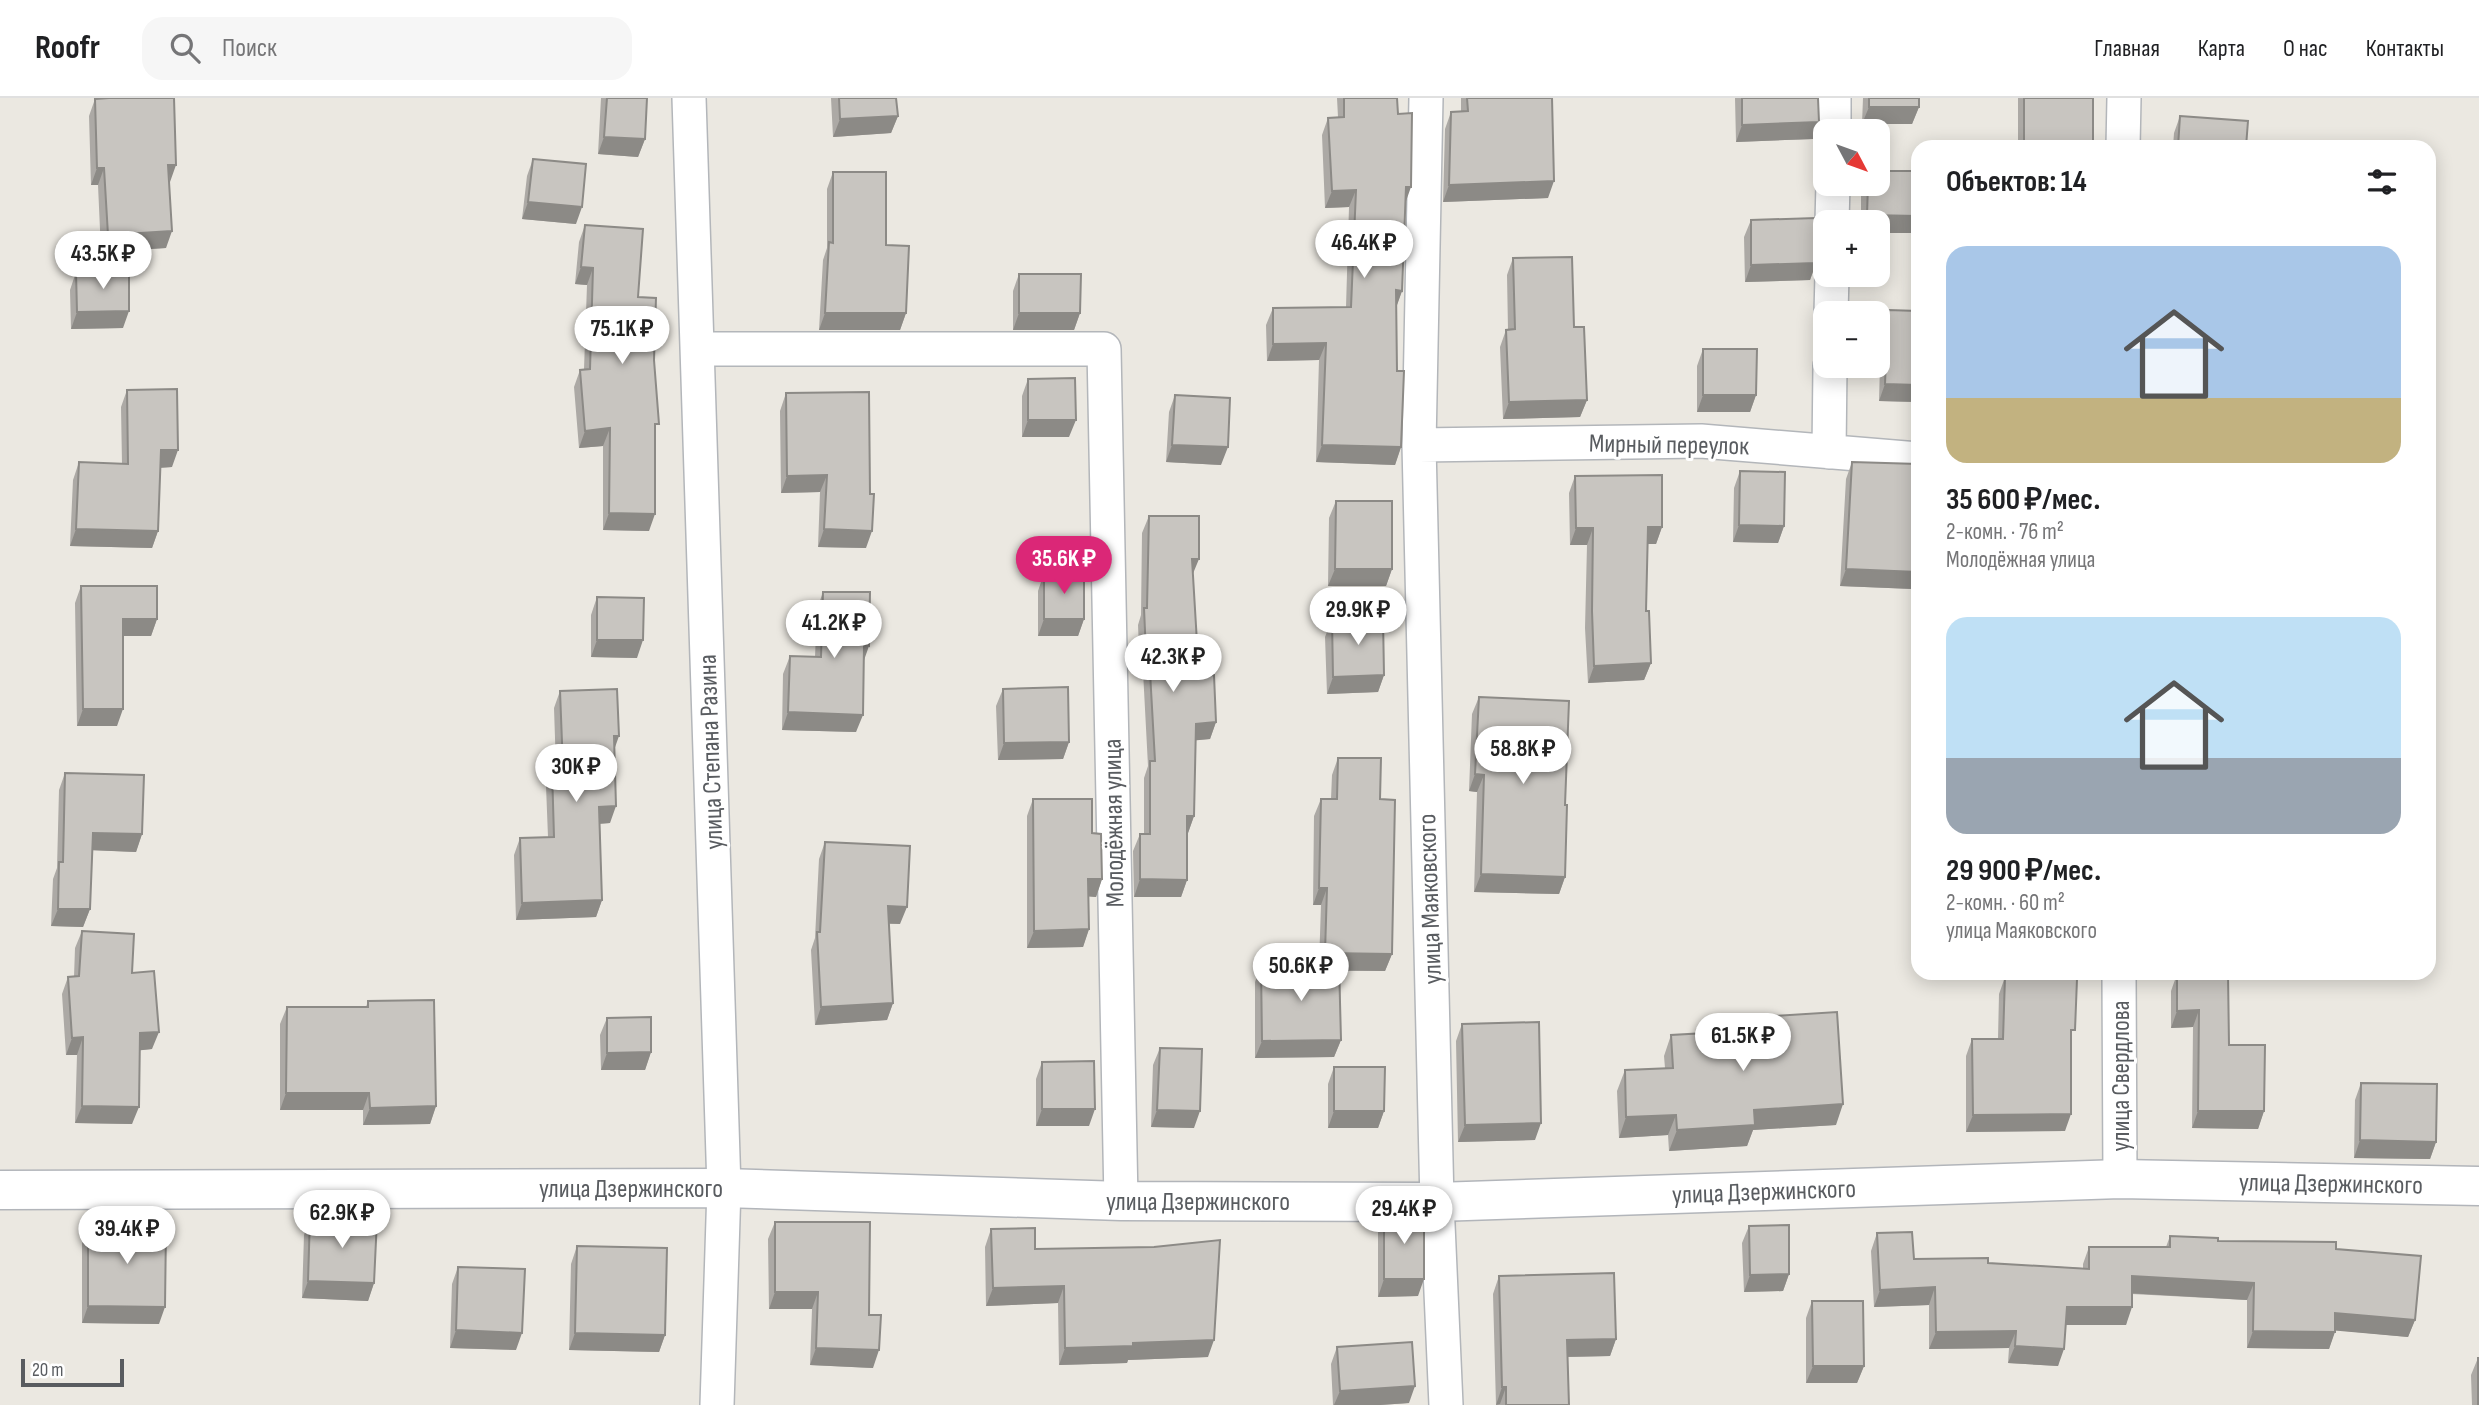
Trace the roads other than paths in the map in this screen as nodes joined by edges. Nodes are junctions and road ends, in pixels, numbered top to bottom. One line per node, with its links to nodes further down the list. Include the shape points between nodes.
1 (689, 98): 7 (street, улица Степана Разина)
2 (1426, 98): 9 (street, улица Маяковского)
3 (1834, 98): 5 (street)
4 (2124, 98): 6 (street)
5 (1834, 119)
6 (2123, 140)
7 (697, 349): 15 (street, улица Степана Разина); 17 (street, Молодёжная улица, via 1104,349)
8 (1830, 378): 10 (street)
9 (1419, 445): 10 (street, Мирный переулок, via 1701,441); 18 (street, улица Маяковского)
10 (1829, 452): 11 (street, Мирный переулок)
11 (1911, 459)
12 (2119, 980): 13 (street, улица Свердлова)
13 (2120, 1179): 14 (street, улица Дзержинского); 18 (street, улица Дзержинского)
14 (2479, 1186)
15 (724, 1188): 16 (street, улица Дзержинского); 17 (street, улица Дзержинского); 19 (street, улица Степана Разина)
16 (0, 1190)
17 (1121, 1201): 18 (street, улица Дзержинского)
18 (1437, 1202): 20 (street, улица Маяковского)
19 (717, 1405)
20 (1446, 1405)

